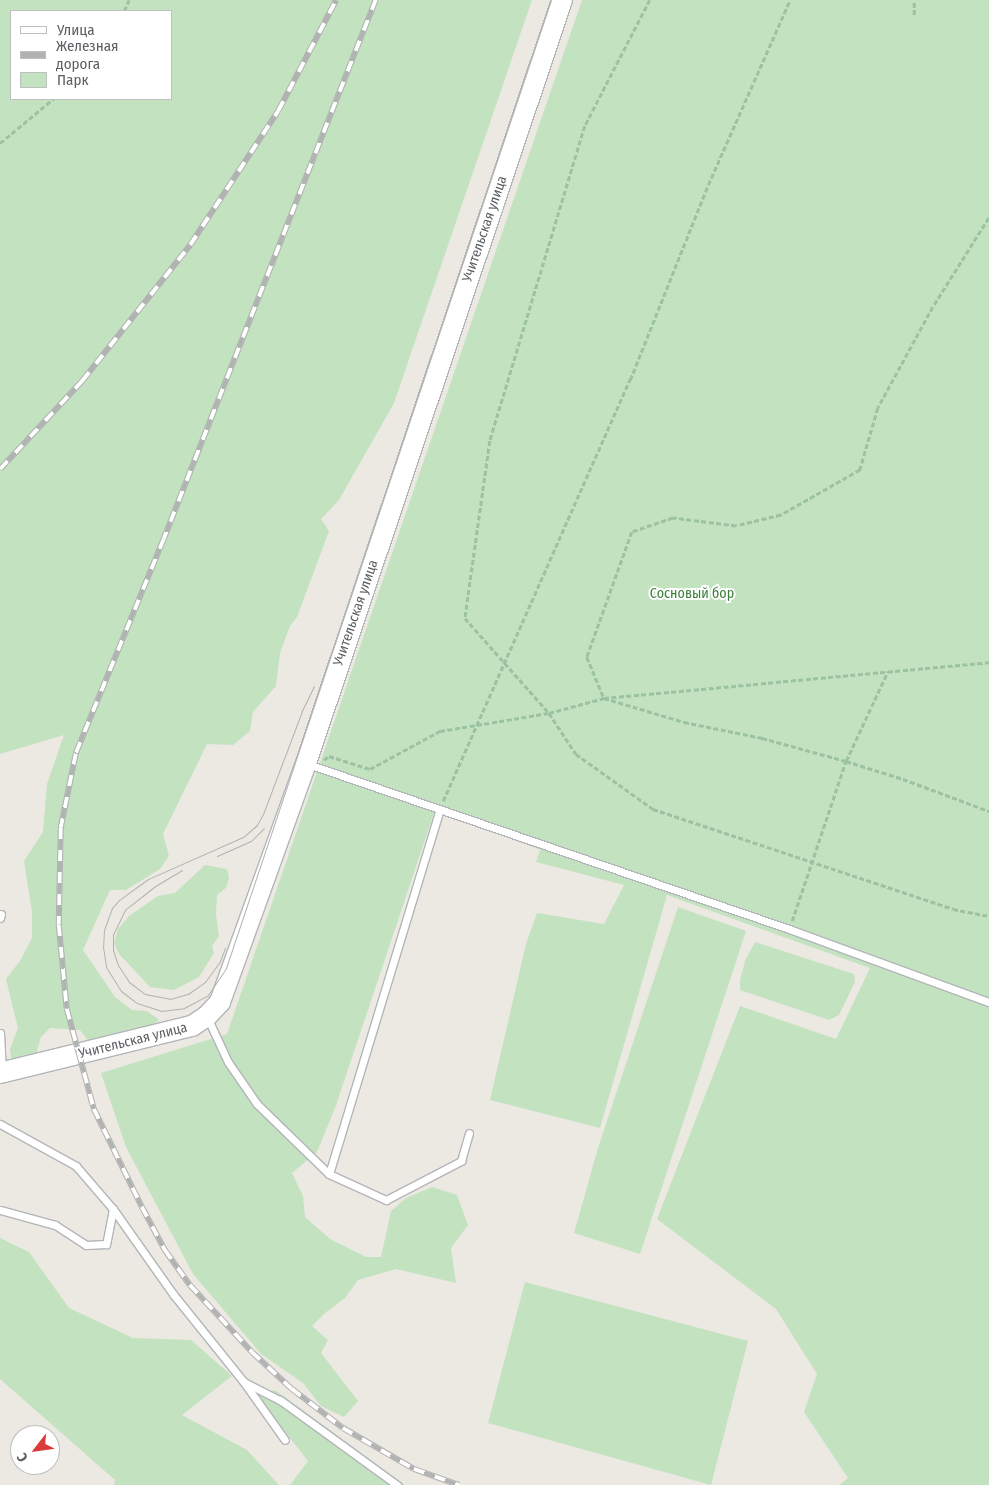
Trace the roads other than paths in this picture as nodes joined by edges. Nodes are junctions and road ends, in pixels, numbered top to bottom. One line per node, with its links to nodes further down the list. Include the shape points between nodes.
1 (562, 0): 2 (main road, Учительская улица)
2 (310, 765): 3 (lane); 5 (main road, Учительская улица, via 220,1002)
3 (439, 811): 4 (lane, via 789,929); 10 (lane)
4 (989, 1002)
5 (207, 1016): 7 (main road, Учительская улица, via 176,1031); 10 (lane, via 228,1062 257,1104)
6 (0, 1033): 7 (lane)
7 (1, 1073)
8 (0, 1124): 11 (lane, via 76,1166)
9 (469, 1132): 10 (lane, via 461,1160 386,1200)
10 (328, 1174)
11 (113, 1209): 12 (lane, via 106,1244 86,1245 55,1225); 13 (lane, via 173,1294)
12 (0, 1210)
13 (243, 1381): 14 (lane); 15 (lane, via 280,1400)
14 (285, 1440)
15 (397, 1485)

